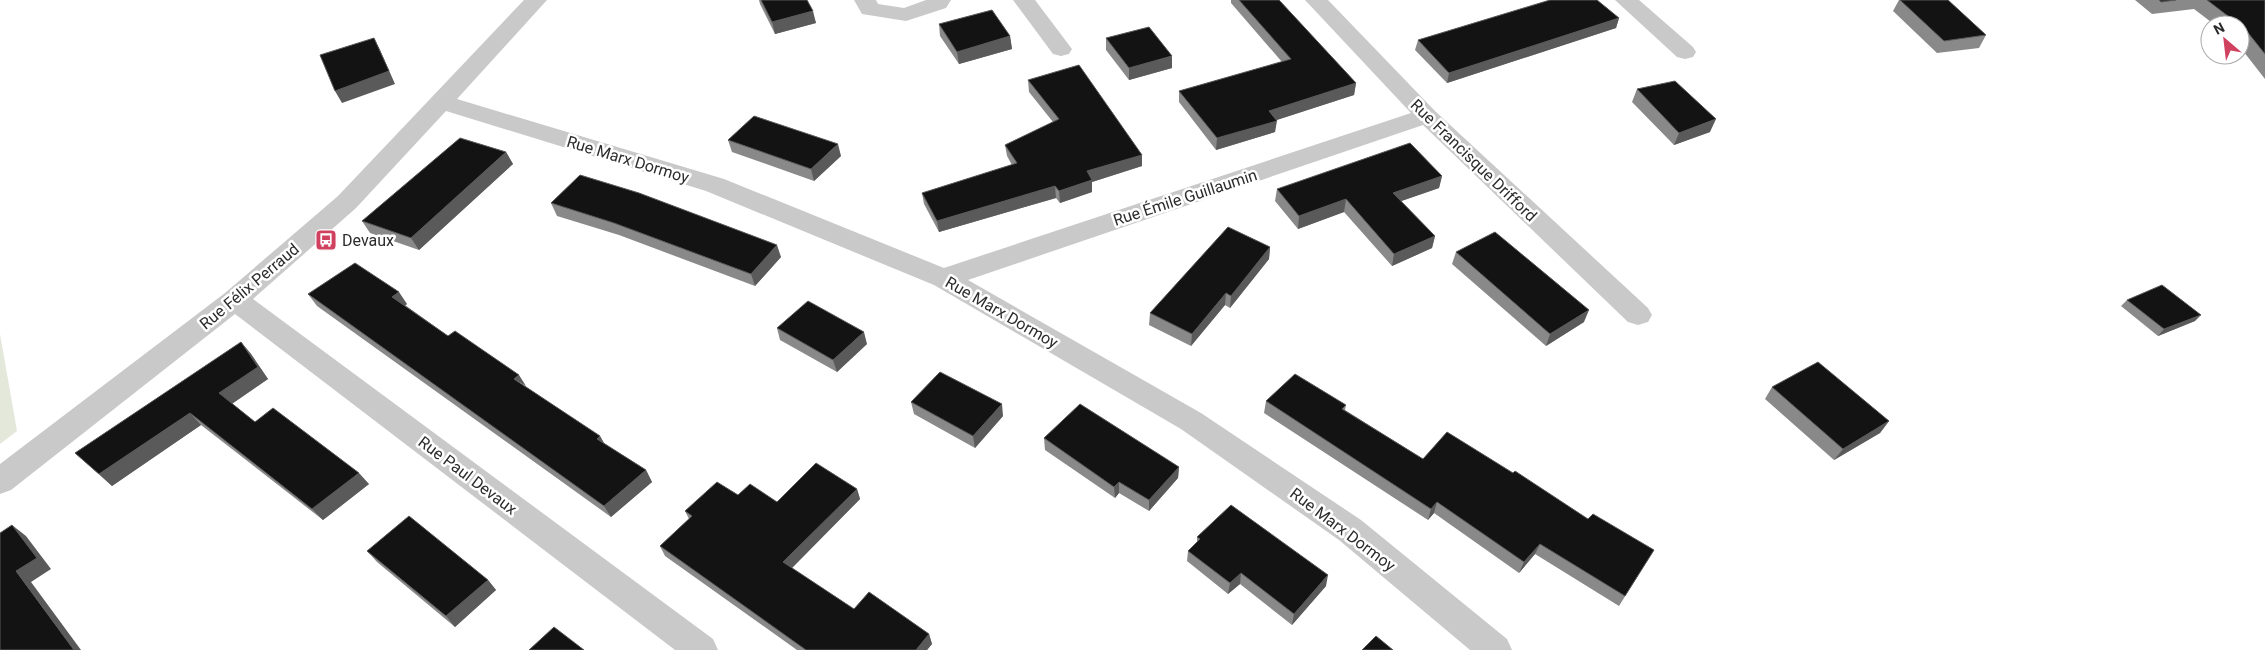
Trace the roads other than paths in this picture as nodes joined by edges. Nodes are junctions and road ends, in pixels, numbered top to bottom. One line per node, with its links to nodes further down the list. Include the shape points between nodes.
1 (536, 0): 9 (street, Rue Félix Perraud)
2 (865, 0): 3 (street, via 870,9 906,15)
3 (940, 0)
4 (1024, 0): 7 (street)
5 (1316, 0): 10 (street, Rue Francisque Drifford)
6 (1626, 0): 8 (street)
7 (1061, 50)
8 (1685, 52)
9 (442, 102): 11 (street, Rue Marx Dormoy, via 715,185); 12 (street, Rue Félix Perraud, via 347,202)
10 (1427, 116): 11 (street, Rue Émile Guillaumin); 13 (street, Rue Francisque Drifford)
11 (943, 278): 16 (street, Rue Marx Dormoy, via 1191,421 1350,530)
12 (235, 300): 14 (street, Rue Félix Perraud); 15 (street, Rue Paul Devaux)
13 (1638, 314)
14 (0, 481)
15 (701, 650)
16 (1495, 650)

